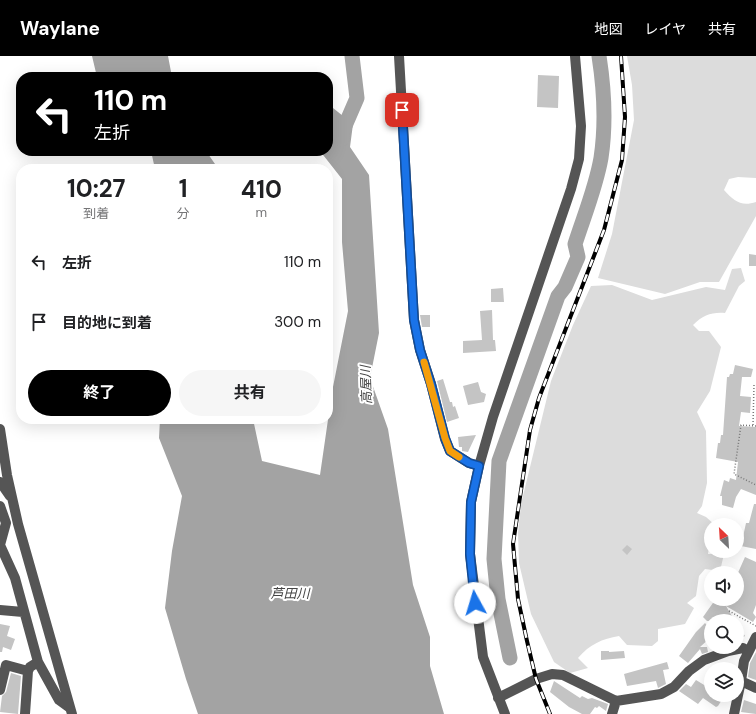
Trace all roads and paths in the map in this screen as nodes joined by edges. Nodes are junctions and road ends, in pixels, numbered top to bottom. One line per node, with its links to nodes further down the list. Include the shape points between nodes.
1 (399, 56): 7 (street, via 414,320 420,350 450,451)
2 (575, 56): 7 (street, via 581,126 579,159)
3 (754, 385): 4 (path)
4 (753, 426): 5 (path); 9 (path, via 741,426 734,474)
5 (756, 426)
6 (0, 429): 10 (street)
7 (479, 466): 24 (street, via 471,502 470,554 483,658)
8 (0, 485): 10 (street)
9 (756, 485)
10 (12, 498): 27 (street)
11 (0, 506): 14 (street, via 6,523 0,545 15,578)
12 (0, 610): 14 (street)
13 (729, 611): 15 (path)
14 (23, 612): 18 (street)
15 (756, 626)
16 (756, 637): 17 (street)
17 (748, 651): 19 (street); 25 (street, via 743,648 728,651 704,660 674,687 661,694)
18 (38, 662): 20 (street); 27 (street, via 59,700)
19 (744, 662)
20 (28, 671): 23 (street, via 6,665); 28 (street)
21 (744, 682): 22 (street)
22 (756, 688)
23 (0, 690)
24 (498, 698): 25 (street, via 552,674 563,675); 29 (street)
25 (616, 701): 30 (street)
26 (737, 702): 31 (street)
27 (71, 711)
28 (25, 714)
29 (506, 714)
30 (612, 714)
31 (734, 714)

